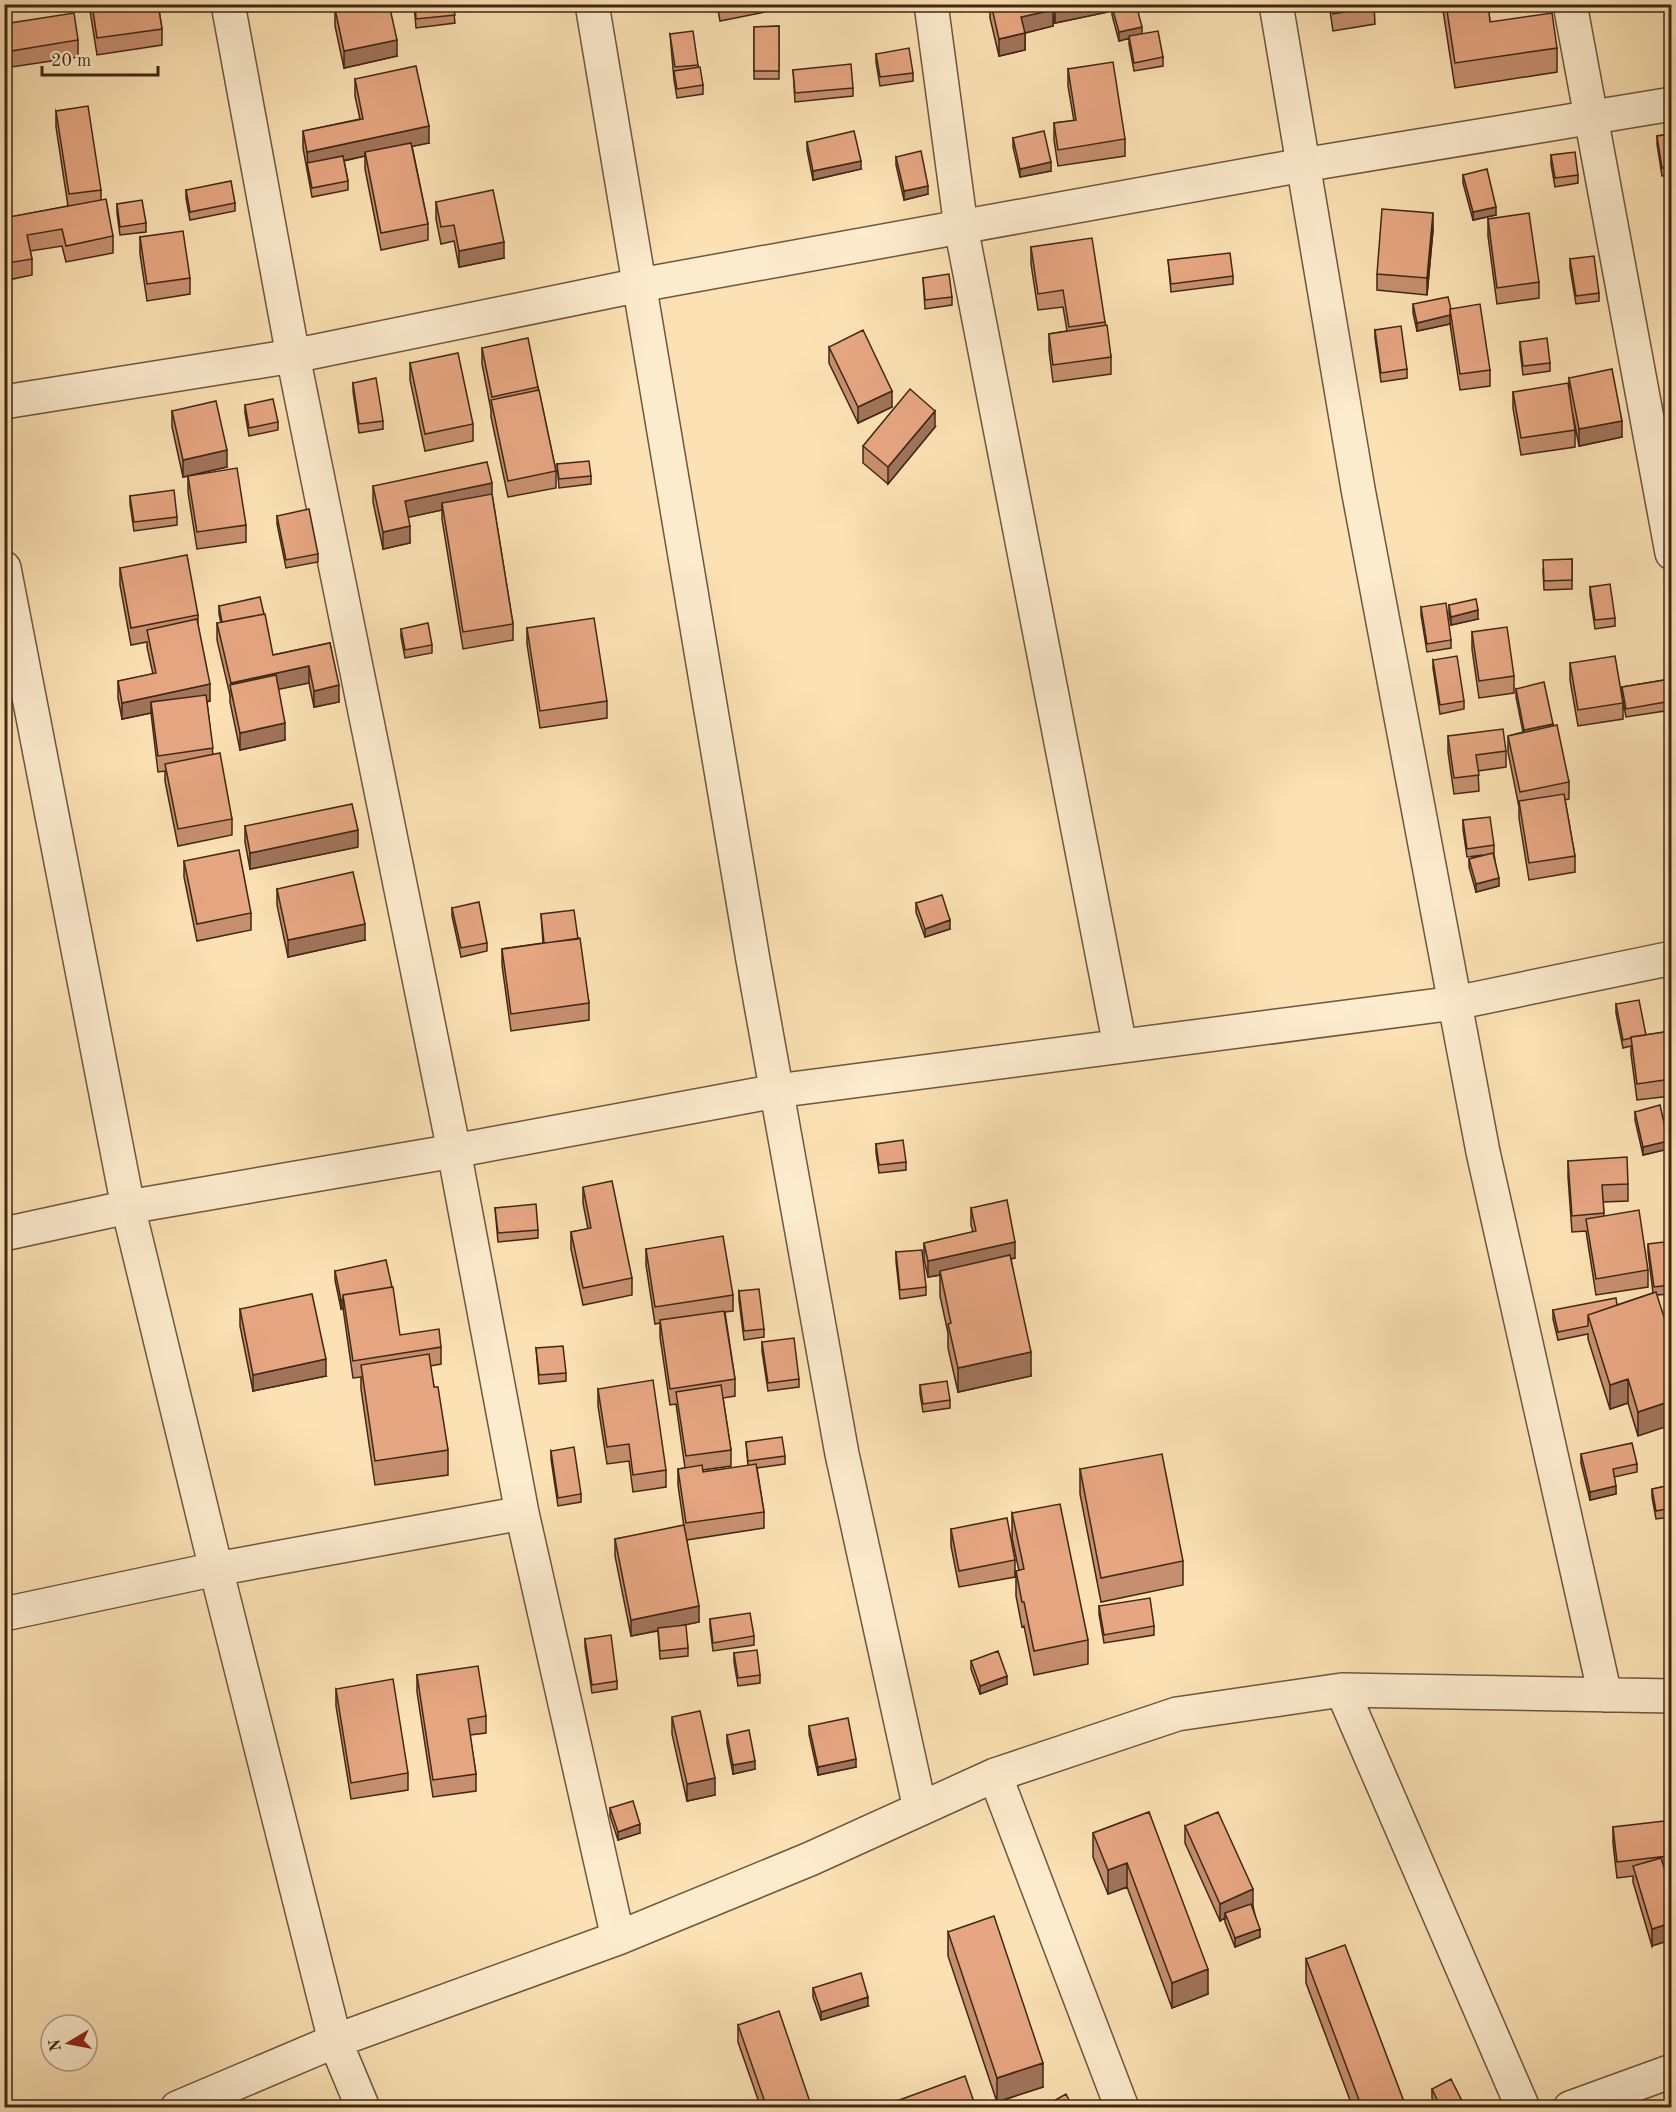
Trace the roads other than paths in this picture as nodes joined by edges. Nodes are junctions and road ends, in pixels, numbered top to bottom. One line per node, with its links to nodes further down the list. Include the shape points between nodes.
1 (228, 4): 11 (street)
2 (592, 4): 10 (street)
3 (931, 4): 9 (street)
4 (1276, 4): 8 (street)
5 (1570, 4): 7 (street)
6 (1671, 104): 7 (street)
7 (1591, 117): 8 (street); 13 (street)
8 (1303, 165): 9 (street); 17 (street, via 1356,478)
9 (961, 227): 10 (street); 18 (street)
10 (640, 285): 11 (street); 19 (street)
11 (293, 356): 12 (street); 20 (street)
12 (4, 402)
13 (1667, 502): 14 (street)
14 (1671, 553)
15 (4, 568): 21 (street)
16 (1671, 958): 17 (street)
17 (1455, 1003): 18 (street); 27 (street, via 1483,1152)
18 (1120, 1047): 19 (street)
19 (776, 1091): 20 (street); 30 (street, via 842,1454)
20 (454, 1151): 21 (street); 23 (street)
21 (128, 1207): 22 (street); 24 (street)
22 (4, 1234)
23 (522, 1513): 24 (street); 31 (street)
24 (216, 1569): 25 (street); 32 (street)
25 (4, 1614)
26 (1342, 1690): 27 (street); 29 (street, via 1177,1714); 37 (street)
27 (1605, 1695): 28 (street)
28 (1671, 1696)
29 (995, 1775): 30 (street); 36 (street)
30 (920, 1809): 31 (street)
31 (618, 1938): 32 (street)
32 (335, 2042): 34 (street); 35 (street)
33 (1671, 2071): 38 (street)
34 (177, 2108)
35 (363, 2108)
36 (1122, 2108)
37 (1523, 2108)
38 (1570, 2108)

